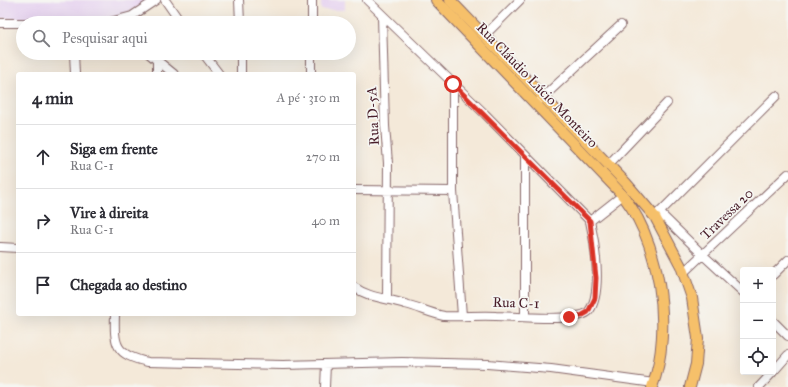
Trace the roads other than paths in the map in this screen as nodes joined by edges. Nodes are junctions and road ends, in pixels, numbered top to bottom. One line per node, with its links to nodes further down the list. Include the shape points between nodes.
1 (156, 0): 9 (street)
2 (165, 0): 10 (street)
3 (239, 0): 11 (street)
4 (312, 0): 12 (street)
5 (367, 0): 13 (street)
6 (436, 0): 31 (main road, Rua Cláudio Lúcio Monteiro)
7 (450, 0): 17 (main road, Rua Cláudio Lúcio Monteiro)
8 (520, 0): 17 (street)
9 (132, 16)
10 (176, 16)
11 (240, 16)
12 (312, 16)
13 (382, 16): 29 (street); 37 (street, Rua D-5A)
14 (0, 23): 15 (street)
15 (16, 23)
16 (622, 25): 31 (street)
17 (484, 36): 31 (main road, Rua Cláudio Lúcio Monteiro)
18 (74, 60): 23 (street)
19 (208, 60): 26 (street)
20 (241, 60): 27 (street)
21 (311, 60): 28 (street)
22 (157, 61): 24 (street); 25 (street)
23 (75, 72)
24 (157, 72)
25 (171, 72)
26 (217, 72)
27 (241, 72)
28 (311, 72)
29 (453, 84): 33 (street); 38 (street)
30 (776, 96): 40 (street)
31 (539, 101): 34 (main road, Rua Cláudio Lúcio Monteiro)
32 (667, 103): 34 (street)
33 (525, 155): 41 (street); 53 (street)
34 (604, 168): 39 (main road, Rua Cláudio Lúcio Monteiro)
35 (788, 174): 44 (street, Travessa 20)
36 (356, 190): 37 (street)
37 (388, 190): 38 (street); 50 (street, Rua D-5A)
38 (453, 191): 52 (street)
39 (627, 192): 40 (main road); 41 (street); 60 (main road, via 651,251 660,287 662,330 659,363)
40 (657, 214): 44 (street); 46 (main road)
41 (590, 221): 53 (street, Rua C-1, via 596,287 590,309 576,317)
42 (0, 247): 43 (street)
43 (16, 248)
44 (703, 255): 46 (street, Travessa 20); 49 (street)
45 (788, 260): 47 (street)
46 (684, 272): 62 (main road, via 692,298 698,338 696,364)
47 (776, 272)
48 (356, 288): 50 (street, Rua C-1, via 367,295)
49 (740, 289)
50 (387, 299): 52 (street, Rua C-1, via 430,313)
51 (115, 316): 57 (street, via 114,336 120,351 148,362)
52 (462, 316): 53 (street, Rua C-1)
53 (525, 317)
54 (776, 324): 55 (street)
55 (788, 336)
56 (788, 354): 58 (street)
57 (326, 364): 60 (street, via 402,362 518,365); 61 (street)
58 (776, 368)
59 (770, 375): 63 (street)
60 (653, 385)
61 (325, 387)
62 (690, 387)
63 (760, 387)

